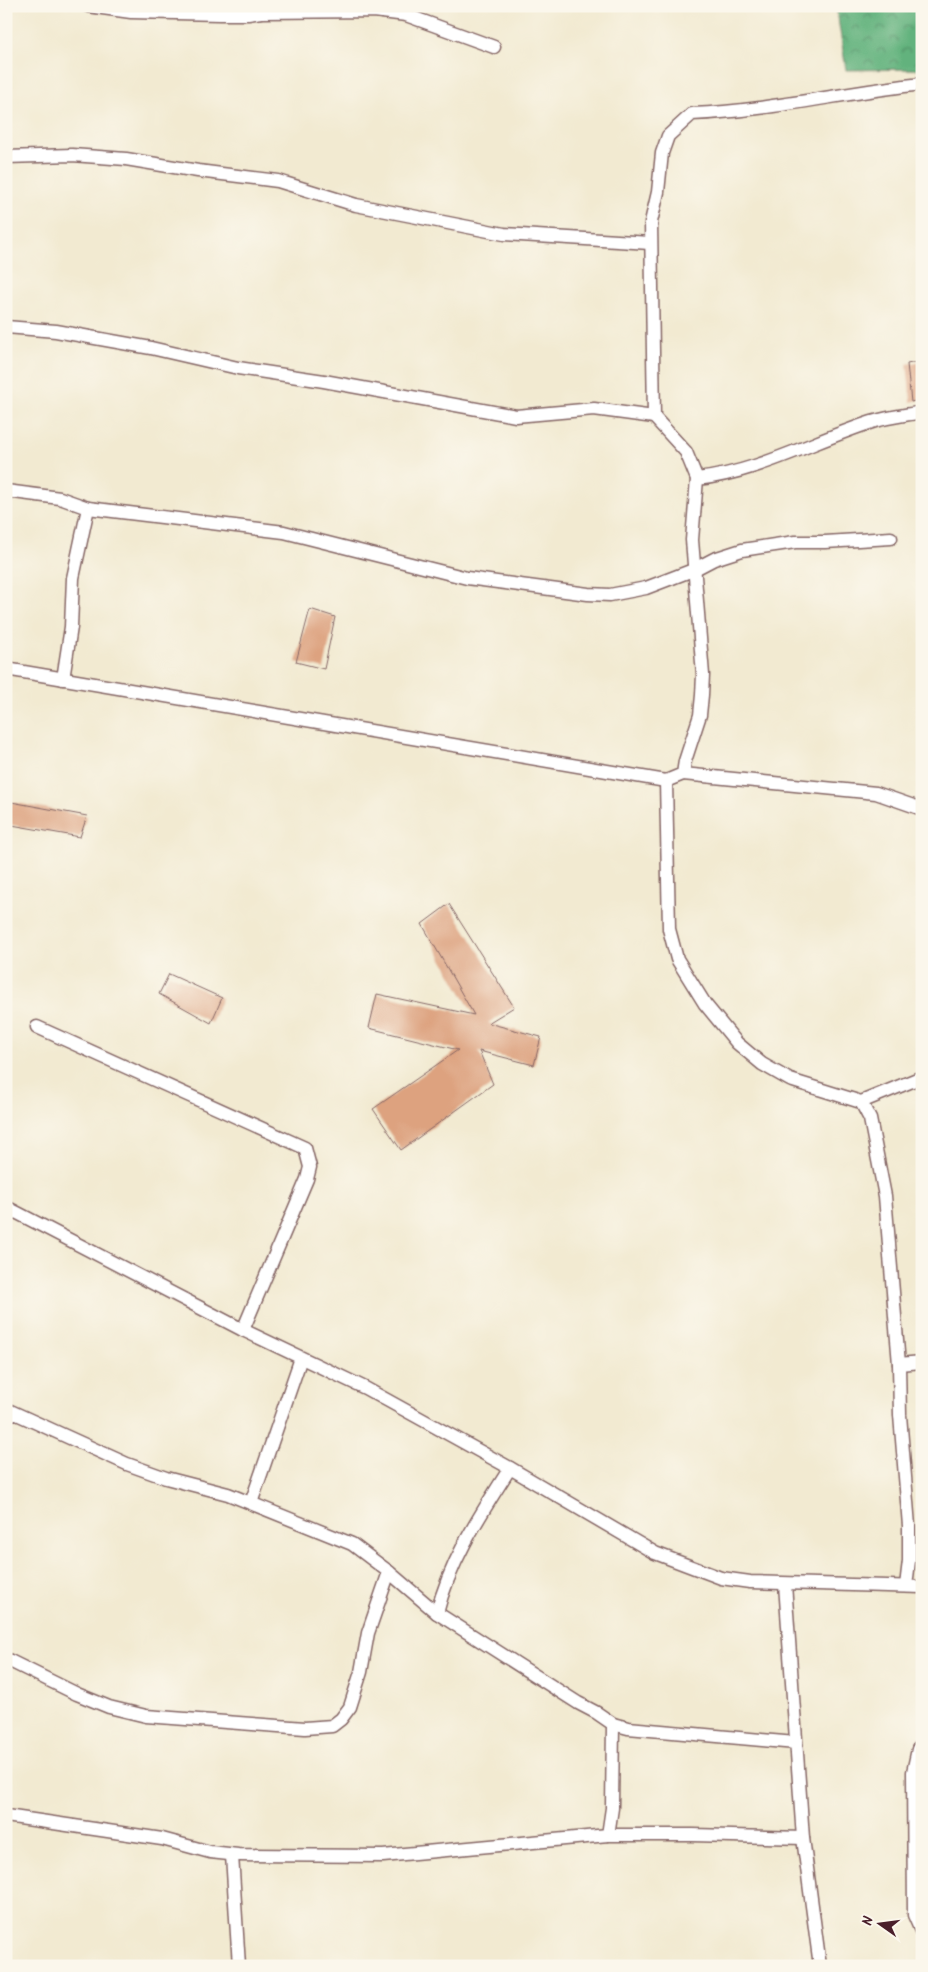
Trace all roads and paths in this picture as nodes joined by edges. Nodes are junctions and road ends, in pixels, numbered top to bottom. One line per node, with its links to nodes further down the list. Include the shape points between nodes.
1 (88, 6): 2 (street)
2 (104, 8): 3 (street, via 248,14)
3 (266, 9): 4 (street, via 406,15)
4 (494, 47)
5 (922, 84): 7 (street, via 732,112 692,114 668,136 662,153)
6 (6, 157): 7 (street, via 72,155 126,159 278,181 356,205 504,234)
7 (650, 243): 10 (street)
8 (6, 327): 10 (street, via 56,331 238,368 516,416 594,410)
9 (922, 412): 11 (street, via 874,421 778,459)
10 (654, 416): 11 (street, via 686,452)
11 (697, 479): 15 (street)
12 (6, 491): 13 (street, via 60,498)
13 (88, 508): 15 (street, via 284,532 467,578 588,594 620,594); 17 (street, via 73,578)
14 (891, 538): 15 (street, via 795,542 742,550)
15 (693, 570): 18 (street, via 703,675 700,715)
16 (6, 669): 17 (street)
17 (64, 679): 19 (street)
18 (683, 774): 19 (street); 20 (street, via 876,793)
19 (666, 781): 23 (street, via 669,929 676,959 705,1004 737,1042 762,1064 790,1080)
20 (922, 809)
21 (38, 1027): 25 (street, via 306,1148 310,1167 307,1179)
22 (922, 1077): 23 (street)
23 (861, 1102): 28 (street, via 870,1118 885,1196)
24 (6, 1207): 25 (street)
25 (243, 1330): 26 (street)
26 (301, 1358): 30 (street, via 365,1388); 31 (street)
27 (922, 1362): 28 (street)
28 (899, 1364): 34 (street, via 909,1526)
29 (6, 1409): 31 (street, via 126,1464)
30 (510, 1468): 33 (street, via 655,1553 721,1578); 36 (street, via 468,1535)
31 (251, 1503): 32 (street, via 352,1544)
32 (390, 1572): 36 (street); 37 (street, via 368,1633 350,1707 332,1726 295,1728 146,1716 109,1707 76,1694)
33 (785, 1584): 34 (street); 39 (street)
34 (906, 1586): 35 (street)
35 (922, 1587)
36 (437, 1613): 38 (street)
37 (6, 1659)
38 (613, 1724): 39 (street); 42 (street, via 612,1808)
39 (796, 1743): 43 (street)
40 (922, 1746): 45 (street, via 913,1772 914,1915)
41 (6, 1816): 44 (street, via 162,1839)
42 (608, 1835): 43 (street); 44 (street, via 383,1856)
43 (803, 1838): 47 (street)
44 (232, 1855): 46 (street)
45 (922, 1933)
46 (239, 1966)
47 (820, 1966)

